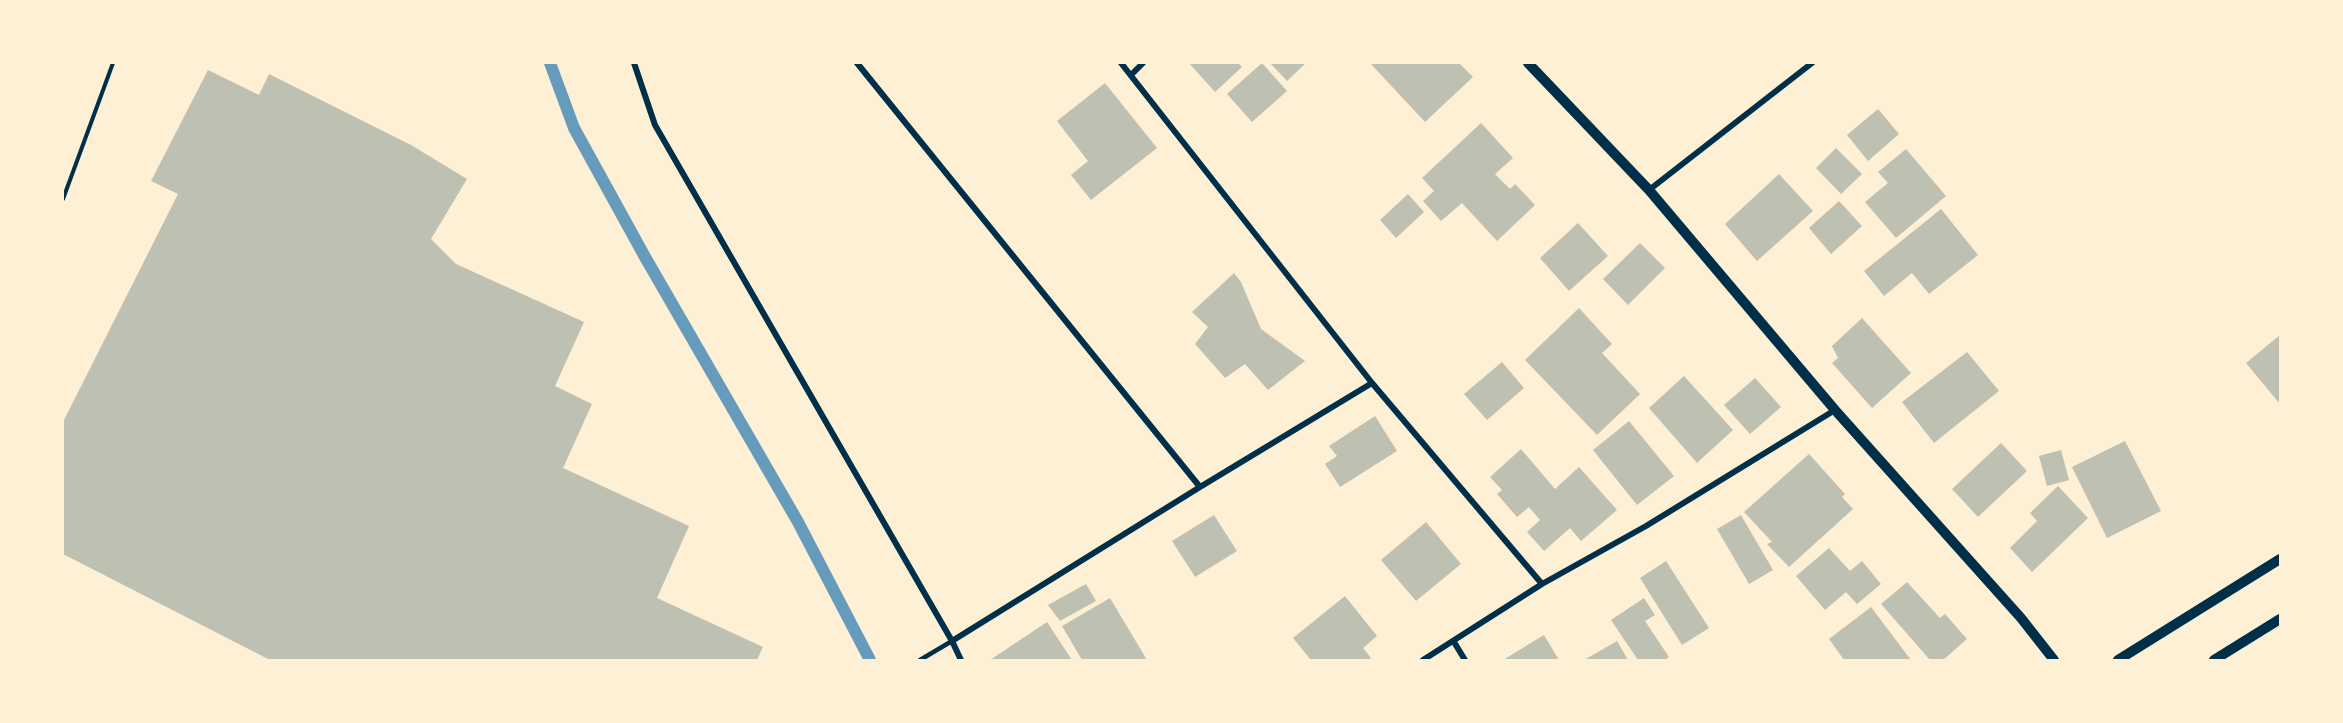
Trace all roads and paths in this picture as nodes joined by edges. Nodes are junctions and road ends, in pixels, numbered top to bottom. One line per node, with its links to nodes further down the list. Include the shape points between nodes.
1 (112, 63): 10 (path)
2 (634, 63): 17 (street, via 655,124)
3 (857, 63): 13 (street)
4 (1121, 63): 8 (street)
5 (1143, 63): 8 (street)
6 (1528, 63): 9 (street)
7 (1812, 63): 9 (street)
8 (1131, 75): 11 (street)
9 (1649, 190): 12 (street)
10 (63, 199)
11 (1372, 383): 13 (street); 15 (street)
12 (1835, 410): 15 (street, via 1646,526); 23 (street)
13 (1200, 487): 17 (street)
14 (2280, 559): 24 (street)
15 (1542, 584): 18 (street)
16 (2280, 619): 25 (street)
17 (952, 640): 19 (lane); 20 (street)
18 (1454, 642): 21 (street); 22 (street)
19 (920, 660)
20 (961, 660)
21 (1423, 660)
22 (1465, 660)
23 (2054, 660)
24 (2118, 660)
25 (2214, 660)

